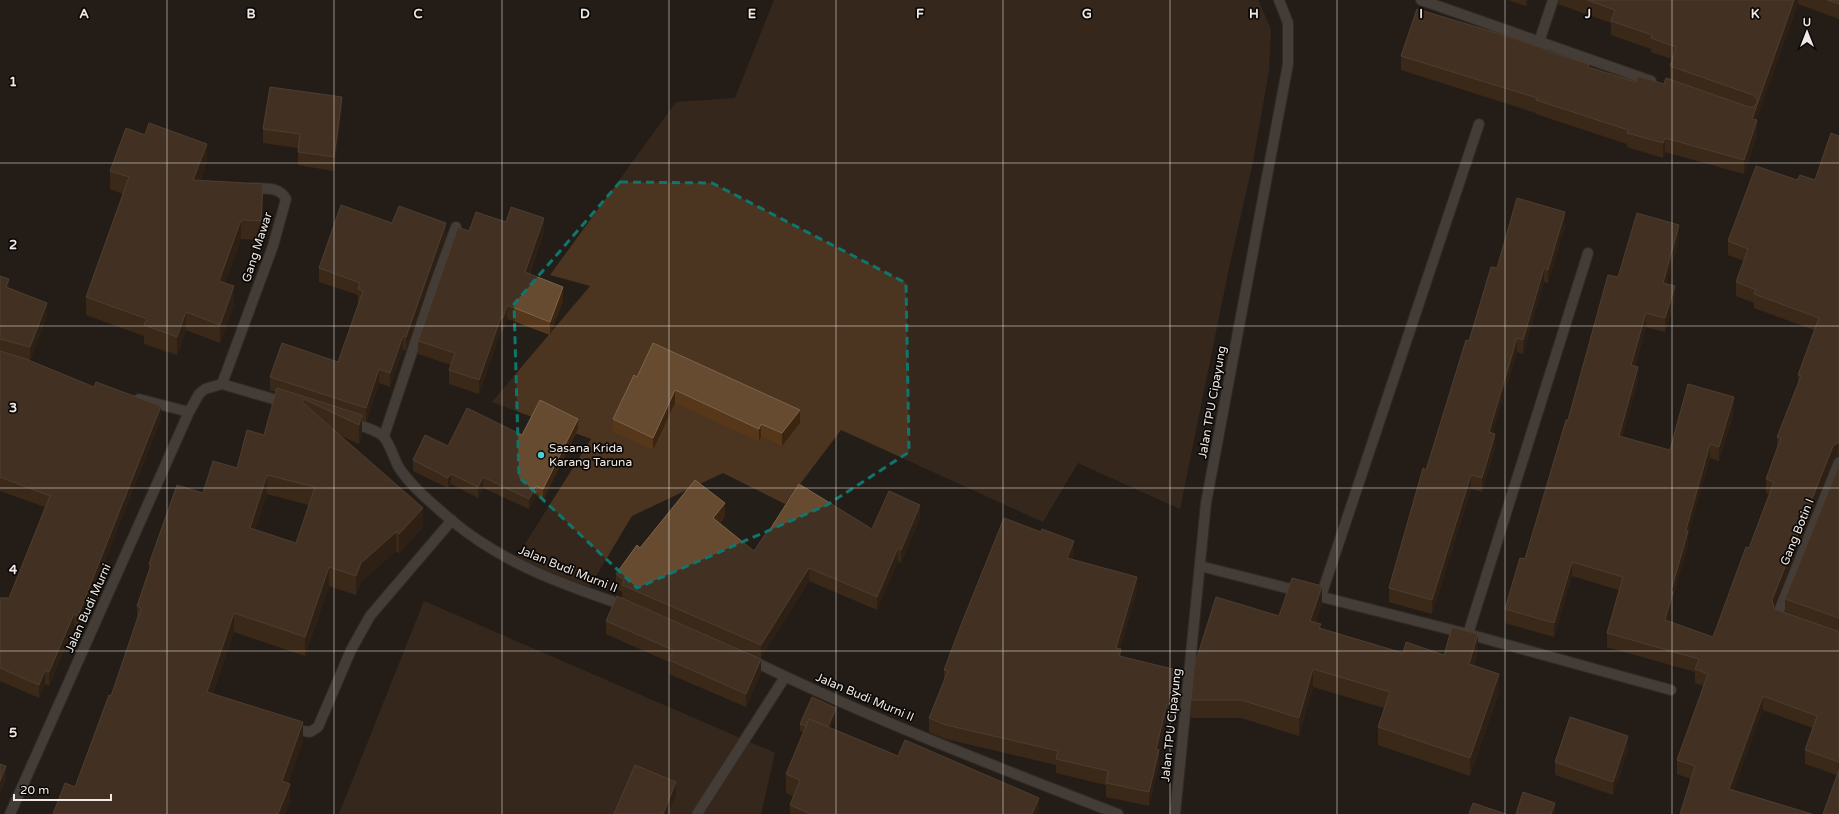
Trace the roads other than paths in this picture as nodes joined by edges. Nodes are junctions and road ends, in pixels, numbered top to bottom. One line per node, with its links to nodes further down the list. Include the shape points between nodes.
1 (1278, 0): 18 (street, Jalan TPU Cipayung, via 1288,23 1288,64 1206,503)
2 (1421, 0): 4 (street)
3 (1553, 0): 4 (street)
4 (1539, 42): 5 (street)
5 (1664, 85)
6 (1480, 124): 19 (street)
7 (241, 188): 10 (street, Gang Mawar, via 277,190 283,192 286,200 273,246)
8 (456, 227): 15 (street)
9 (1588, 253): 22 (street)
10 (222, 384): 12 (street); 13 (street, via 205,389 199,394)
11 (129, 397): 13 (street)
12 (295, 405)
13 (189, 412): 27 (street, Jalan Budi Murni)
14 (339, 418): 15 (street)
15 (384, 436): 17 (street, Jalan Budi Murni II, via 399,466 420,492)
16 (1839, 462): 21 (street, Gang Botin I, via 1778,613 1779,618)
17 (452, 520): 20 (street, Jalan Budi Murni II, via 486,547 522,567); 26 (street, via 370,616 351,650 318,726 310,732)
18 (1200, 566): 19 (street); 30 (street, Jalan TPU Cipayung)
19 (1321, 596): 22 (street)
20 (633, 609)
21 (1798, 625)
22 (1468, 634): 25 (street)
23 (736, 653): 24 (street, Jalan Budi Murni II)
24 (785, 677): 28 (street); 29 (street, Jalan Budi Murni II, via 962,753)
25 (1672, 690)
26 (284, 726)
27 (10, 814)
28 (697, 814)
29 (1118, 814)
30 (1175, 814)

